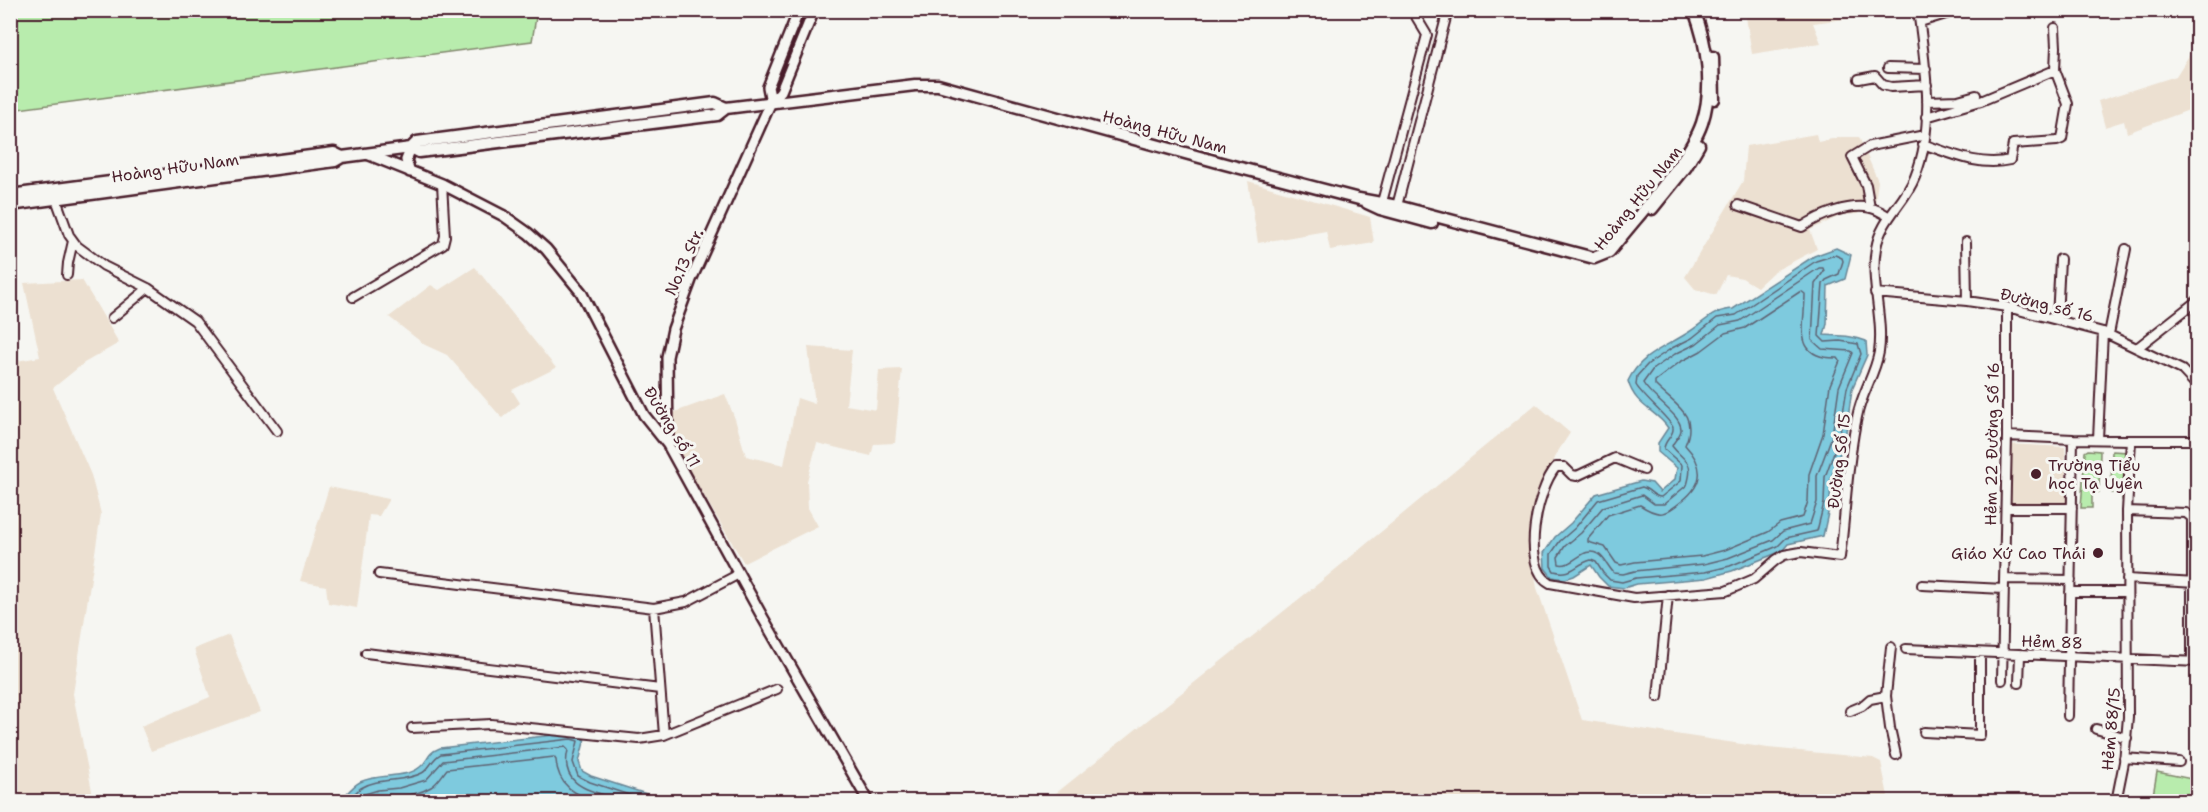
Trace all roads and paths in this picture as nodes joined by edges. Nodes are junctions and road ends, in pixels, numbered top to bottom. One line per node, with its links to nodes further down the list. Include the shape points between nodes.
1 (799, 10): 18 (street, via 768,87)
2 (814, 10): 18 (street, via 781,91)
3 (1412, 10): 29 (street, via 1427,34)
4 (1448, 10): 32 (street)
5 (1694, 10): 32 (main road, Hoàng Hữu Nam, via 1706,55 1707,101 1702,123 1679,163 1601,257 1586,257)
6 (1701, 10): 28 (main road, Hoàng Hữu Nam, via 1714,79 1707,127 1686,167 1604,263 1585,264 1380,209)
7 (1918, 10): 9 (street, Đường Số 15)
8 (1959, 10): 9 (street)
9 (1920, 22): 12 (street, Đường Số 15)
10 (2055, 28): 13 (street)
11 (1888, 68): 12 (street)
12 (1926, 69): 15 (street, Đường Số 15)
13 (2055, 70): 19 (street, via 1981,101); 21 (street, via 2068,104 2064,136 2057,141 2013,144 2009,161 1980,162)
14 (1859, 79): 15 (street, via 1875,76 1891,87)
15 (1927, 85): 17 (street, Đường Số 15)
16 (1976, 95): 17 (street)
17 (1927, 101): 19 (street, Đường Số 15)
18 (771, 102): 22 (main road, Hoàng Hữu Nam, via 726,108 715,103 417,142); 28 (main road, Hoàng Hữu Nam, via 938,85); 57 (street, No.13 Str., via 673,329 666,357)
19 (1926, 117): 20 (street, Đường Số 15)
20 (1925, 135): 21 (street, Đường Số 15); 33 (street, via 1870,146 1852,157 1866,184)
21 (1923, 144): 34 (street, Đường Số 15, via 1910,188)
22 (411, 148): 23 (main road, Hoàng Hữu Nam); 24 (street, via 406,160)
23 (366, 153): 24 (street, Đường số 11); 26 (main road, Hoàng Hữu Nam, via 342,157 334,153)
24 (410, 172): 25 (street, Đường số 11)
25 (442, 184): 42 (street, via 443,244); 57 (street, Đường số 11, via 528,232 558,263 581,292 644,415)
26 (55, 194): 27 (main road, Hoàng Hữu Nam); 30 (main road, Hoàng Hữu Nam); 35 (street)
27 (10, 195)
28 (1359, 199): 29 (main road, Hoàng Hữu Nam)
29 (1382, 202): 32 (main road, Hoàng Hữu Nam)
30 (10, 205)
31 (1738, 205): 33 (street, via 1802,226 1842,210)
32 (1397, 206)
33 (1870, 208): 34 (street)
34 (1888, 216): 41 (street, Đường Số 15, via 1876,246)
35 (73, 241): 39 (street); 40 (street, via 104,266)
36 (1966, 242): 43 (street)
37 (2126, 249): 48 (street)
38 (2060, 260): 47 (street)
39 (67, 275)
40 (148, 288): 46 (street); 51 (street, via 195,321)
41 (1875, 293): 43 (street, Đường số 16); 72 (street, Đường Số 15, via 1879,352 1860,402 1851,444 1840,557 1792,553 1739,587)
42 (353, 297)
43 (1967, 300): 45 (street, Đường số 16)
44 (2198, 300): 49 (street)
45 (2007, 307): 47 (street, Đường số 16); 52 (street, Hẻm 22 Đường Số 16)
46 (112, 318)
47 (2057, 319): 48 (street, Đường số 16)
48 (2106, 333): 49 (street, Đường số 16); 54 (street)
49 (2137, 348): 50 (street, Đường số 16, via 2182,370)
50 (2198, 387)
51 (277, 431)
52 (2007, 436): 53 (street); 59 (street, Hẻm 22 Đường Số 16)
53 (2073, 439): 54 (street); 60 (street)
54 (2098, 439): 55 (street)
55 (2131, 440): 56 (street); 61 (street, Hẻm 88/15)
56 (2198, 440)
57 (668, 445): 63 (street, Đường số 11)
58 (1644, 470): 72 (street, Đường Số 15, via 1615,458 1577,476 1560,466 1552,472 1535,525 1537,566 1540,576 1550,583 1634,598)
59 (2006, 508): 60 (street); 64 (street, Hẻm 22 Đường Số 16)
60 (2072, 508): 66 (street)
61 (2127, 510): 65 (street, Hẻm 88/15); 67 (street, via 2189,515 2193,523)
62 (379, 574): 73 (street)
63 (739, 574): 73 (street, via 686,602); 99 (street, Đường số 11)
64 (2004, 579): 66 (street); 69 (street, Hẻm 22 Đường Số 16)
65 (2127, 579): 67 (street); 71 (street, Hẻm 88/15)
66 (2071, 580): 70 (street)
67 (2195, 583): 82 (street)
68 (1922, 585): 69 (street)
69 (2004, 589): 78 (street, Hẻm 22 Đường Số 16)
70 (2070, 592): 71 (street); 80 (street)
71 (2127, 592): 81 (street, Hẻm 88/15)
72 (1668, 595): 88 (street)
73 (654, 608): 85 (street)
74 (1891, 647): 87 (street)
75 (1906, 649): 77 (street, Hẻm 88)
76 (366, 653): 85 (street)
77 (1980, 653): 78 (street, Hẻm 88); 93 (street, via 1980,735)
78 (2002, 654): 79 (street, Hẻm 88); 83 (street, Hẻm 22 Đường Số 16)
79 (2020, 655): 80 (street, Hẻm 88); 84 (street)
80 (2070, 656): 81 (street, Hẻm 88); 90 (street)
81 (2128, 658): 82 (street, Hẻm 88); 95 (street, Hẻm 88/15)
82 (2195, 661)
83 (2002, 680)
84 (2019, 683)
85 (660, 689): 94 (street)
86 (777, 689): 94 (street)
87 (1886, 696): 89 (street, via 1872,698); 96 (street)
88 (1658, 697)
89 (1850, 711)
90 (2068, 716)
91 (412, 728): 94 (street, via 491,724 639,739)
92 (2096, 729): 95 (street)
93 (1924, 732)
94 (664, 735)
95 (2127, 738): 97 (street, Hẻm 88/15)
96 (1896, 755)
97 (2124, 758): 98 (street); 100 (street, Hẻm 88/15)
98 (2179, 762)
99 (869, 801)
100 (2116, 801)

